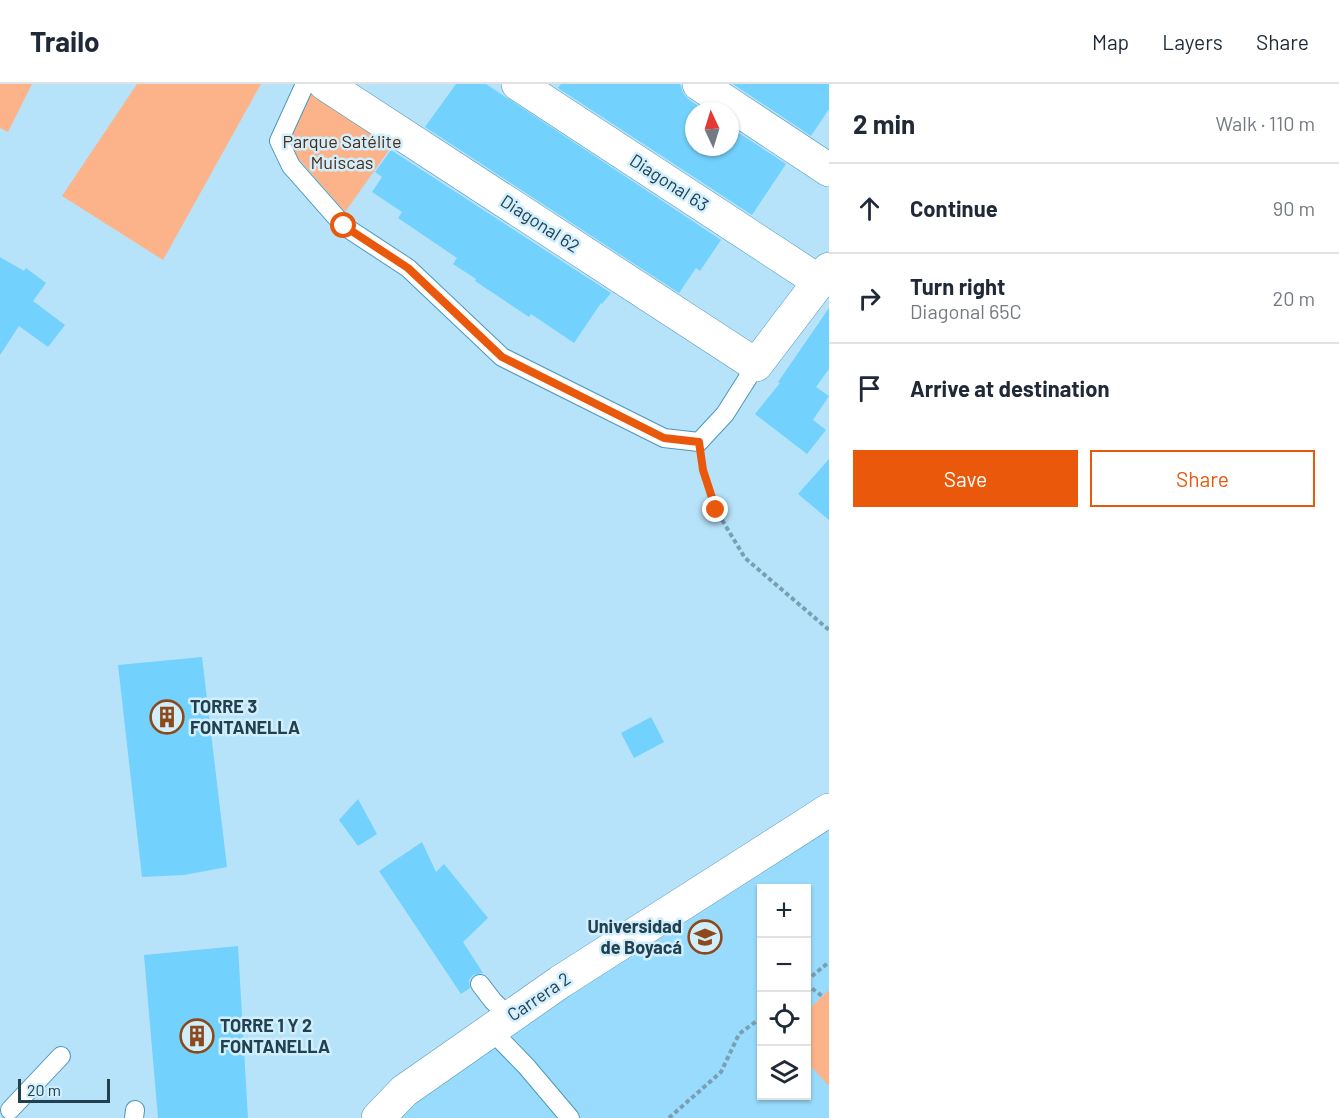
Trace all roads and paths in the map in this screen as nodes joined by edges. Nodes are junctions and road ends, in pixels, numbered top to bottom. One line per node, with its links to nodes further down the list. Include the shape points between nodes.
1 (305, 84): 8 (lane, via 279,141 291,166 344,226 408,268 502,357 664,438)
2 (325, 84): 7 (street, Diagonal 62)
3 (518, 84): 6 (street, Diagonal 63)
4 (699, 84): 5 (street)
5 (829, 170)
6 (825, 276): 7 (street)
7 (756, 365): 8 (lane, via 725,414)
8 (699, 442): 9 (path, via 716,510 745,558)
9 (829, 630)
10 (829, 810): 17 (street, Carrera 2)
11 (829, 962): 12 (path)
12 (811, 979)
13 (480, 984): 17 (lane, via 493,1001)
14 (811, 986): 15 (path)
15 (822, 996)
16 (757, 1021): 22 (path, via 739,1034 721,1072)
17 (500, 1024): 20 (street, Carrera 2, via 404,1091); 21 (lane, via 526,1066)
18 (61, 1056): 19 (lane)
19 (10, 1110)
20 (378, 1118)
21 (570, 1118)
22 (669, 1118)

